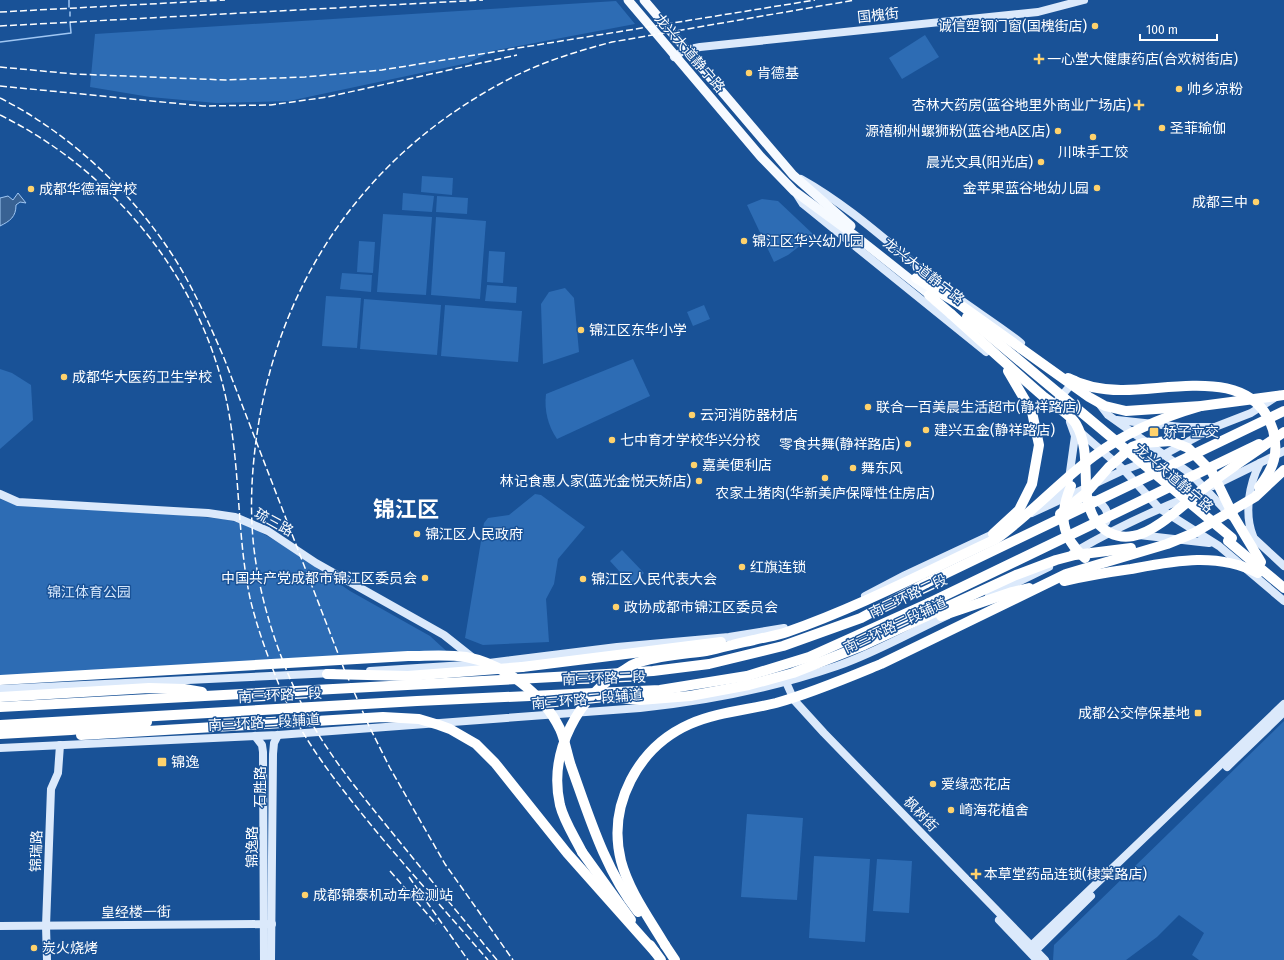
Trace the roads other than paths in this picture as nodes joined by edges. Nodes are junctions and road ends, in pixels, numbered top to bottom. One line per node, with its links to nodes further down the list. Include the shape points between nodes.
1 (628, 0): 5 (main road, 龙兴大道静宁路)
2 (644, 0): 4 (main road, 龙兴大道静宁路)
3 (1084, 0): 4 (main road, 国槐街, via 1038,12)
4 (685, 50): 5 (main road, 国槐街); 6 (main road, 龙兴大道静宁路)
5 (674, 57): 7 (main road, 龙兴大道静宁路)
6 (793, 175): 8 (main road, 龙兴大道静宁路); 13 (main road, via 814,186 868,225 943,287)
7 (794, 191): 9 (main road, 龙兴大道静宁路); 16 (main road, via 803,204 982,348)
8 (916, 278): 10 (highway)
9 (929, 295): 10 (highway)
10 (955, 310): 11 (highway, bridge); 12 (highway, bridge); 39 (highway, 龙兴大道静宁路, bridge)
11 (1002, 360): 22 (highway, bridge, via 1075,423 1083,439 1091,511 1102,527 1115,536 1134,536 1159,524 1229,469); 41 (highway, bridge, via 1032,412 1039,445 1038,460 1032,484 1019,510 986,541)
12 (1050, 368): 17 (highway, bridge, via 1105,406 1126,411); 33 (highway, bridge, via 1072,380 1095,387 1120,390 1216,386 1235,391 1254,401 1264,411 1277,445 1267,476)
13 (1075, 380): 16 (main road, via 1057,401 1051,403); 19 (main road, via 1089,390)
14 (1284, 390): 21 (main road, via 1251,413)
15 (1284, 395): 17 (highway, bridge)
16 (1042, 400): 20 (main road)
17 (1201, 406): 26 (highway, bridge, via 1166,416 1135,430)
18 (1284, 411): 35 (highway, 南三环路二段, bridge)
19 (1108, 415): 21 (main road, via 1124,422); 24 (main road)
20 (1070, 422): 27 (main road); 34 (main road, via 1075,436 1068,486)
21 (1215, 427): 24 (main road)
22 (1284, 432): 62 (highway, 南三环路二段, bridge, via 929,603 809,657 747,676 660,690)
23 (1284, 451): 25 (main road, 南三环路二段辅道)
24 (1163, 455): 27 (main road); 29 (main road, via 1191,474)
25 (1260, 463): 29 (main road, 南三环路二段辅道); 38 (main road, via 1252,479 1248,521)
26 (1083, 465): 41 (highway, bridge, via 1015,526 996,539); 44 (highway, bridge, via 1064,504 1064,527 1069,540 1087,560 1105,566)
27 (1124, 470): 31 (main road); 32 (main road)
28 (1284, 470): 33 (highway, bridge, via 1255,497)
29 (1205, 490): 32 (main road, 南三环路二段辅道); 38 (main road)
30 (0, 494): 55 (main road, 琉三路, via 18,502 208,513 254,523 316,563 444,635)
31 (1062, 500): 34 (main road); 37 (main road, via 1080,498 1099,501 1106,509 1108,519)
32 (1158, 508): 36 (main road, 南三环路二段辅道); 39 (main road)
33 (1236, 508): 40 (highway, bridge, via 1194,533)
34 (1039, 509): 49 (main road, via 974,544 905,574 848,605)
35 (1034, 532): 42 (highway, bridge, via 1069,508 1132,447 1143,443 1171,441 1188,448 1212,472); 54 (highway, 南三环路二段, bridge, via 926,583 861,618 783,646)
36 (1108, 534): 37 (main road, 南三环路二段辅道); 39 (main road)
37 (1097, 539): 60 (main road, 南三环路二段辅道, via 1056,564 880,648 838,666)
38 (1254, 539): 43 (main road)
39 (1226, 542): 42 (highway); 46 (highway); 48 (main road)
40 (1167, 544): 50 (highway, bridge, via 1075,555 1056,560 1016,575); 79 (highway, bridge, via 1066,574 850,677 777,702 691,724 663,741 640,764 631,779 622,805 618,843 622,862 637,899)
41 (966, 553): 51 (highway, bridge, via 855,606 785,633)
42 (1260, 562): 45 (highway)
43 (1284, 566)
44 (1143, 567): 47 (highway, bridge, via 1183,560 1229,562 1258,573); 50 (highway, bridge, via 1012,592)
45 (1284, 581)
46 (1284, 588)
47 (1284, 593)
48 (1284, 601)
49 (779, 630): 52 (main road, via 720,644); 53 (main road)
50 (894, 632): 62 (highway, bridge, via 793,673 749,685 690,696 640,700)
51 (761, 638): 56 (highway, bridge, via 522,666 408,676); 81 (highway, bridge, via 707,651 639,662 612,677 589,698 573,720 564,739 557,783 560,805 567,824 582,852)
52 (680, 648): 53 (main road); 54 (highway)
53 (595, 650): 55 (main road)
54 (723, 662): 63 (highway, 南三环路二段, via 653,671)
55 (481, 664): 56 (main road)
56 (326, 674): 61 (main road)
57 (0, 676): 58 (highway, bridge)
58 (41, 677): 59 (highway, bridge); 79 (highway, bridge, via 408,656 466,658 494,666 528,689 545,706 560,729 583,800 613,871 627,897)
59 (0, 680)
60 (783, 683): 71 (main road, 南三环路二段辅道, via 689,703); 80 (main road, 枫树街, via 789,702)
61 (0, 690)
62 (580, 693): 67 (highway, 南三环路二段)
63 (218, 695): 64 (highway, via 184,689); 66 (highway, 南三环路二段)
64 (0, 697)
65 (1284, 704): 80 (main road)
66 (0, 707)
67 (219, 712): 69 (highway, 南三环路二段); 70 (highway, via 131,725)
68 (1284, 712): 80 (main road)
69 (0, 725)
70 (0, 734)
71 (278, 735): 72 (main road, 南三环路二段辅道); 76 (main road, 石胜路, via 273,754)
72 (256, 736): 74 (main road, 南三环路二段辅道); 76 (main road, 锦逸路, via 263,752)
73 (0, 741): 81 (highway, bridge, via 383,717 419,719 439,725 476,744 495,763 567,853)
74 (60, 745): 75 (main road, 南三环路二段辅道); 78 (main road, 锦瑞路, via 58,773 50,788)
75 (0, 748)
76 (268, 924): 78 (main road, 皇经楼一街); 83 (main road, 锦逸路); 84 (main road, 石胜路)
77 (0, 926): 78 (main road, 皇经楼一街)
78 (46, 926): 82 (main road, 锦瑞路)
79 (664, 945): 85 (highway)
80 (1033, 952): 86 (main road, 枫树街)
81 (658, 956)
82 (47, 960)
83 (264, 960)
84 (272, 960)
85 (676, 960)
86 (1045, 960)

